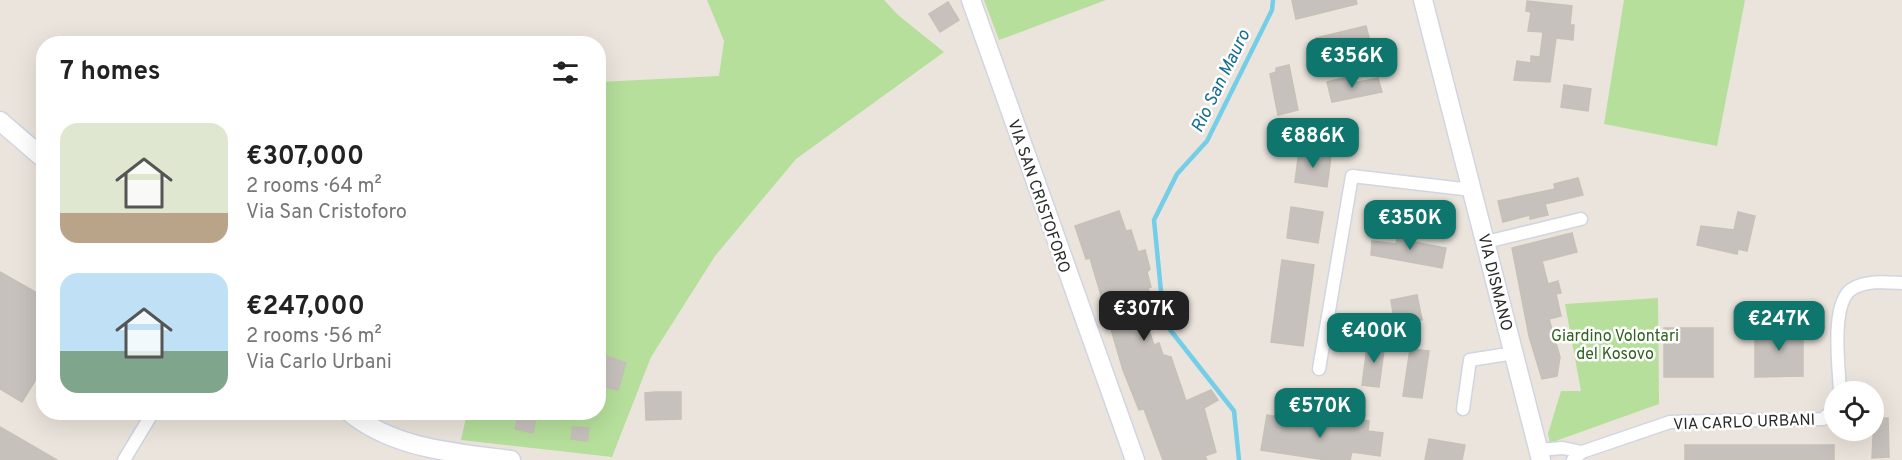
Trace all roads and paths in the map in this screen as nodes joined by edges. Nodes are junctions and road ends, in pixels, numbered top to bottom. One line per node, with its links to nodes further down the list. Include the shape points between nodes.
1 (971, 0): 20 (main road, VIA SAN CRISTOFORO)
2 (1423, 0): 5 (main road, VIA DISMANO)
3 (0, 122): 4 (main road)
4 (36, 152)
5 (1472, 190): 7 (main road, VIA DISMANO); 10 (street, via 1352,176)
6 (1581, 219): 7 (street)
7 (1486, 242): 9 (main road, VIA DISMANO)
8 (1902, 283): 11 (street, via 1868,283 1843,298 1838,317)
9 (1514, 353): 12 (street, via 1470,360); 16 (main road, VIA DISMANO)
10 (1319, 369)
11 (1840, 381)
12 (1463, 409)
13 (1824, 418): 17 (street, VIA CARLO URBANI, via 1670,422)
14 (148, 420): 18 (street)
15 (363, 420): 19 (main road, via 405,442)
16 (1540, 455): 17 (street, VIA CARLO URBANI, via 1563,448)
17 (1577, 456)
18 (124, 460)
19 (511, 460)
20 (1135, 460)

